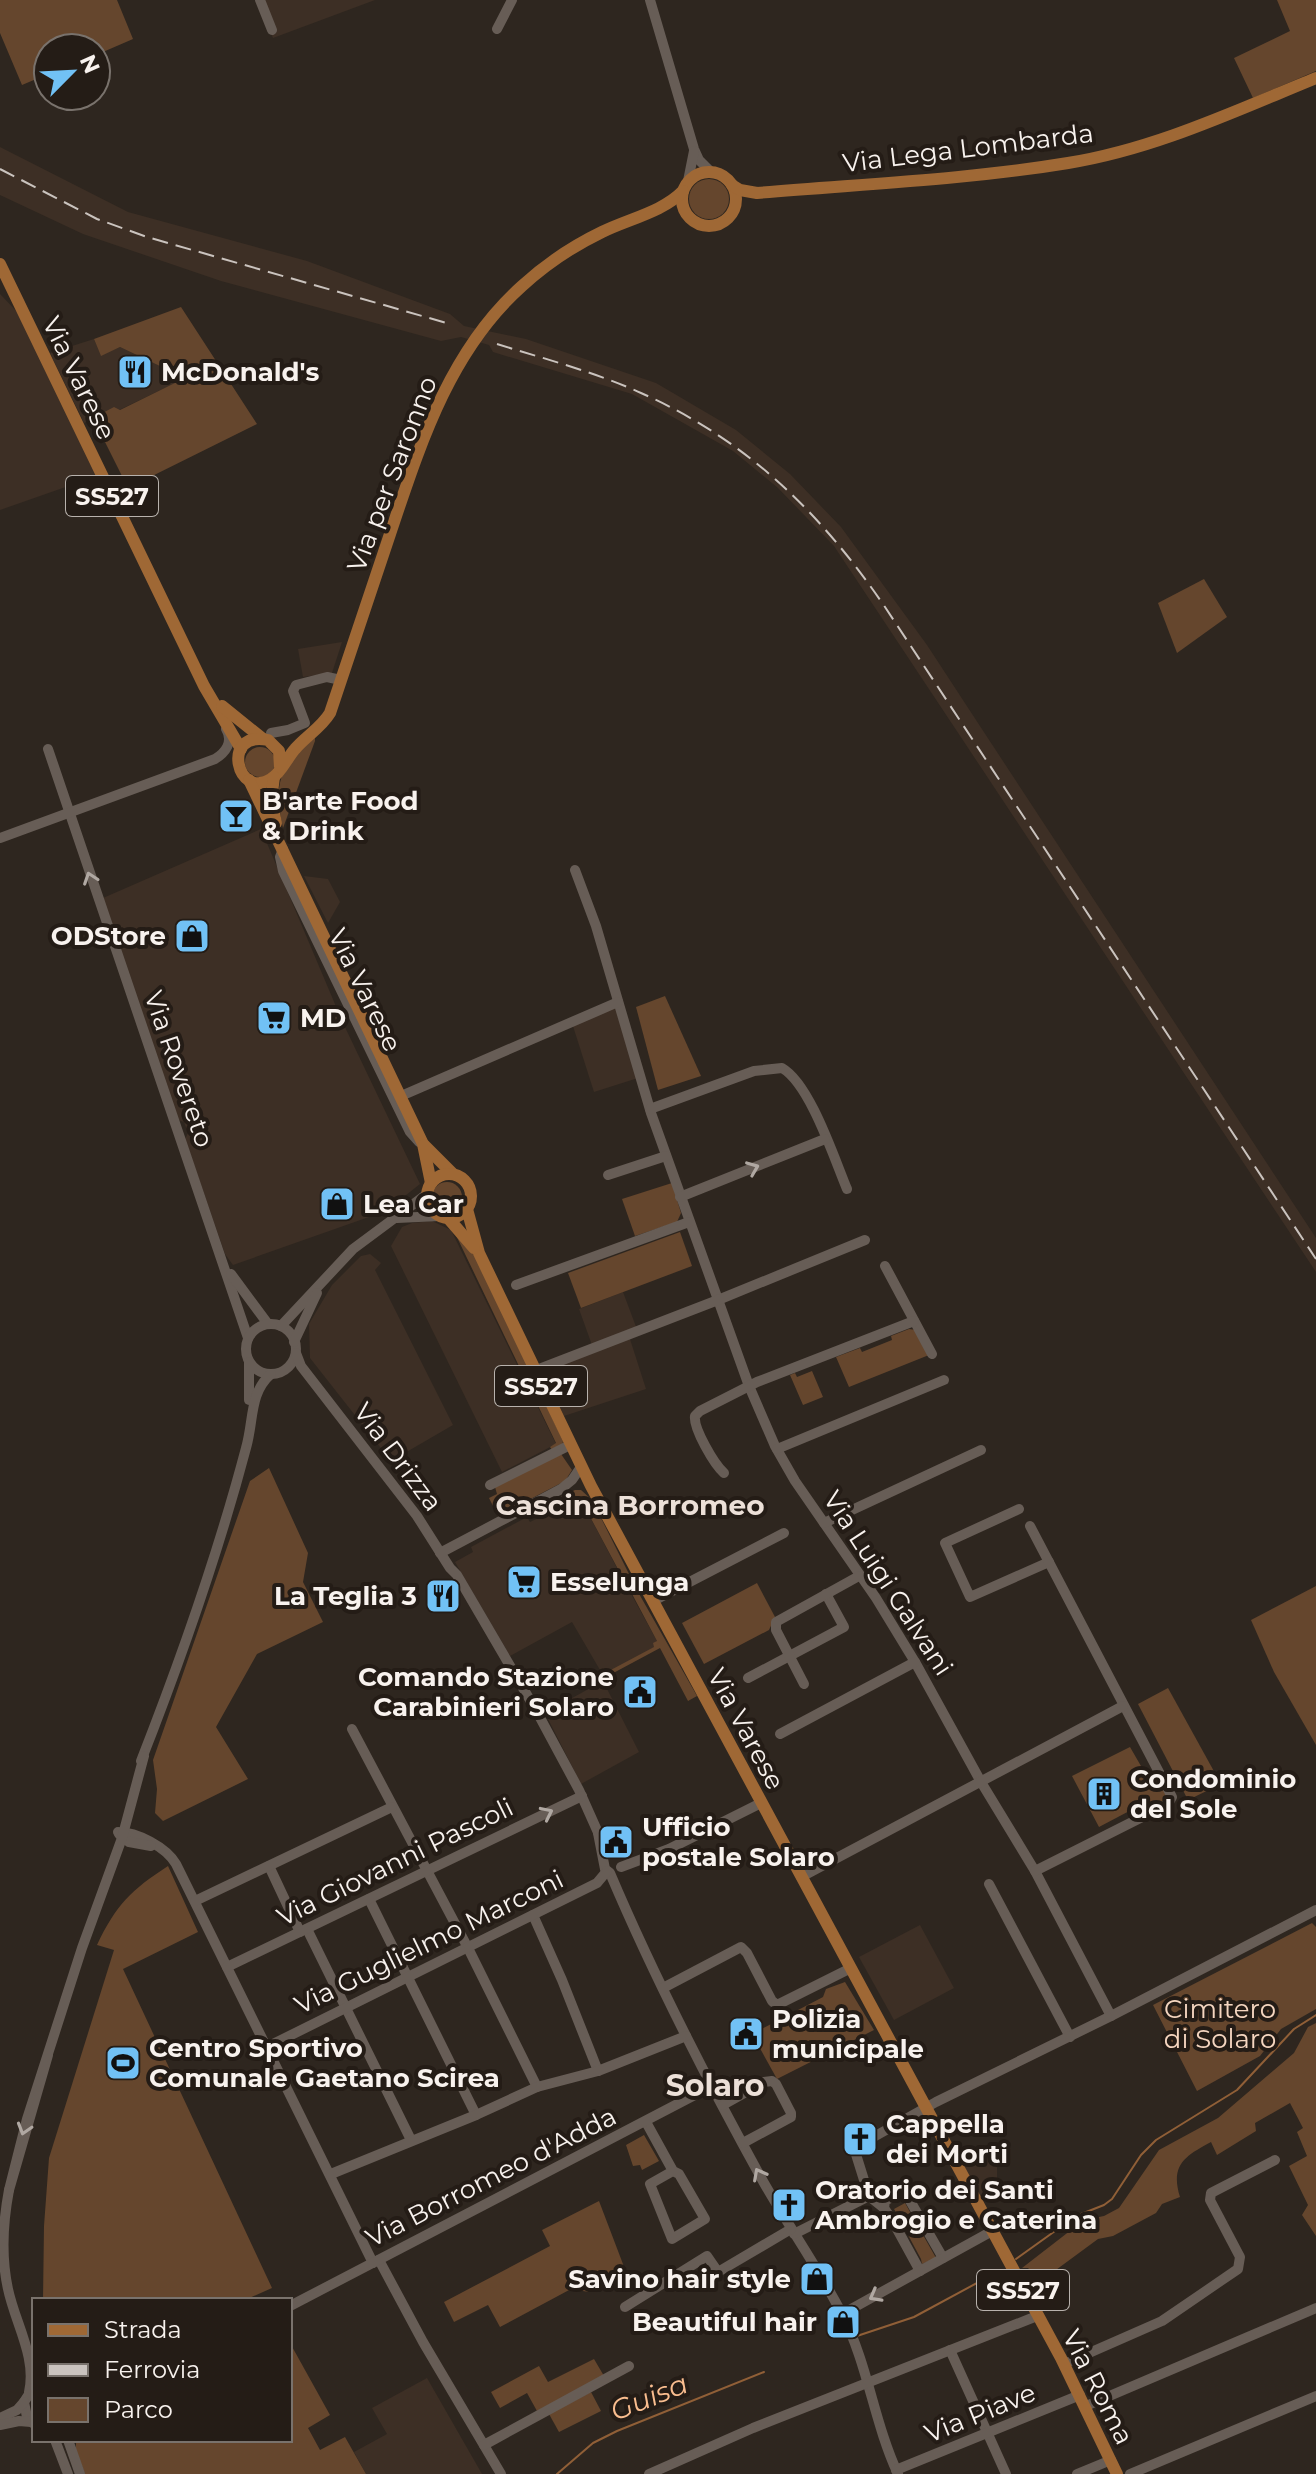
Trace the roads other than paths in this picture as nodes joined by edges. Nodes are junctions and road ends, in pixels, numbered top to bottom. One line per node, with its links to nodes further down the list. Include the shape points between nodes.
1 (260, 0): 5 (street)
2 (512, 0): 4 (street)
3 (650, 0): 7 (street)
4 (497, 29)
5 (272, 30)
6 (1316, 78): 11 (main road, Via Lega Lombarda, via 1170,137 1069,163)
7 (694, 149): 8 (street); 10 (street)
8 (710, 171): 9 (main road); 10 (main road)
9 (732, 185): 11 (main road, Via Lega Lombarda); 12 (main road)
10 (685, 186): 13 (main road, Via per Saronno, via 667,204); 14 (main road, via 682,203)
11 (757, 193): 12 (main road)
12 (733, 211): 14 (main road, via 710,226)
13 (647, 212): 14 (main road); 18 (main road, Via per Saronno, via 599,233 538,272 466,350 410,475)
14 (690, 219)
15 (0, 264): 17 (main road, Via Varese / SS527)
16 (0, 274): 17 (main road, Via Varese / SS527)
17 (20, 305): 19 (main road, Via Varese / SS527)
18 (341, 680): 21 (main road, Via per Saronno, via 325,722); 22 (street, via 327,677 296,685 293,691 305,723)
19 (204, 686): 20 (main road, Via Varese / SS527); 22 (main road, Via Varese / SS527, via 233,717)
20 (220, 713): 24 (main road, Via Varese / SS527); 25 (street, via 229,744)
21 (308, 736): 22 (main road); 26 (main road, Via per Saronno)
22 (267, 738): 24 (main road, via 252,740); 26 (main road, SS527, via 279,751)
23 (48, 749): 28 (street, Via Rovereto)
24 (239, 756): 25 (street); 27 (main road, SS527, via 241,773)
25 (215, 759): 28 (street)
26 (277, 772): 27 (main road, via 263,783); 30 (main road, Via Varese / SS527, via 271,800)
27 (249, 780): 30 (main road, Via Varese / SS527)
28 (69, 814): 29 (street); 49 (street, Via Rovereto, one-way to 28)
29 (0, 838)
30 (283, 849): 33 (main road, Via Varese / SS527); 36 (street, Via Varese, via 283,871 410,1132)
31 (575, 870): 32 (street, Via Luigi Galvani)
32 (618, 1002): 33 (street); 34 (street, Via Luigi Galvani)
33 (401, 1096): 36 (main road, Via Varese / SS527)
34 (650, 1109): 35 (street, via 777,1067 800,1084); 37 (street, Via Luigi Galvani)
35 (825, 1139): 41 (street); 42 (street, one-way to 35)
36 (423, 1144): 38 (main road, Via Varese / SS527); 40 (main road, Via Varese / SS527)
37 (666, 1156): 39 (street); 42 (street, Via Luigi Galvani)
38 (453, 1174): 40 (main road, via 439,1176); 43 (main road, SS527, via 470,1189)
39 (608, 1175)
40 (429, 1188): 44 (main road, SS527, via 429,1206); 45 (street)
41 (847, 1189)
42 (680, 1197): 46 (street, Via Luigi Galvani)
43 (467, 1209): 44 (main road); 48 (main road, Via Varese / SS527)
44 (444, 1217): 45 (street); 48 (main road, Via Varese / SS527)
45 (395, 1218): 51 (street, via 353,1249)
46 (689, 1222): 52 (street); 53 (street, Via Luigi Galvani)
47 (865, 1240): 53 (street)
48 (479, 1253): 62 (main road, Via Varese / SS527)
49 (223, 1263): 55 (street); 57 (street, Via Rovereto)
50 (885, 1266): 54 (street)
51 (324, 1280): 56 (street); 58 (street)
52 (516, 1285)
53 (718, 1300): 62 (street); 66 (street, Via Luigi Galvani)
54 (914, 1321): 59 (street); 66 (street)
55 (268, 1324): 56 (street); 57 (street)
56 (281, 1326): 58 (street)
57 (248, 1338): 60 (street)
58 (295, 1348): 61 (street); 64 (street, Via Drizza)
59 (932, 1354)
60 (249, 1362): 63 (street); 70 (street)
61 (284, 1371): 63 (street); 64 (street)
62 (534, 1371): 67 (main road, Via Varese / SS527)
63 (271, 1374): 70 (street, via 256,1392)
64 (308, 1376): 80 (street, Via Drizza)
65 (944, 1380): 68 (street)
66 (749, 1386): 68 (street, Via Luigi Galvani); 72 (street, via 700,1411 693,1420)
67 (570, 1445): 71 (main road, Via Varese / SS527); 73 (street)
68 (777, 1449): 77 (street, Via Luigi Galvani)
69 (981, 1450): 77 (street)
70 (244, 1457): 92 (street)
71 (581, 1467): 74 (main road, Via Varese / SS527); 75 (street)
72 (724, 1473)
73 (490, 1485)
74 (591, 1486): 75 (street); 84 (main road, Via Varese / SS527)
75 (561, 1489): 80 (street)
76 (1019, 1509): 81 (street, via 945,1543 970,1597)
77 (824, 1523): 82 (street, Via Luigi Galvani)
78 (1030, 1526): 81 (street)
79 (784, 1533): 84 (street)
80 (440, 1553): 94 (street, Via Drizza)
81 (1049, 1562): 89 (street)
82 (859, 1576): 83 (street); 86 (street, Via Luigi Galvani)
83 (826, 1594): 85 (street, via 776,1622); 85 (street, via 844,1627)
84 (655, 1605): 95 (main road, Via Varese / SS527)
85 (790, 1657): 87 (street); 88 (street)
86 (915, 1662): 91 (street); 93 (street, Via Luigi Galvani)
87 (748, 1678)
88 (804, 1684)
89 (1123, 1706): 93 (street); 102 (street, via 1172,1800)
90 (352, 1729): 96 (street)
91 (780, 1734)
92 (144, 1756): 97 (street); 97 (street)
93 (981, 1782): 102 (street, Via Luigi Galvani); 103 (street)
94 (582, 1796): 100 (street, Via Drizza); 101 (street, Via Giovanni Pascoli, one-way to 94)
95 (761, 1803): 100 (street, Via Guglielmo Marconi, via 669,1849); 103 (main road, Via Varese / SS527)
96 (392, 1807): 99 (street); 101 (street)
97 (127, 1836): 98 (street); 98 (street); 106 (street, via 172,1858); 107 (street)
98 (114, 1859): 107 (street)
99 (269, 1866): 106 (street); 110 (street)
100 (613, 1868): 109 (street, Via Guglielmo Marconi, via 597,1883); 115 (street, Via Drizza)
101 (426, 1871): 105 (street, Via Giovanni Pascoli); 111 (street)
102 (1035, 1871): 117 (street, Via Luigi Galvani)
103 (801, 1877): 113 (main road, Via Varese / SS527)
104 (989, 1884): 119 (street)
105 (369, 1899): 110 (street, Via Giovanni Pascoli); 114 (street)
106 (195, 1901): 112 (street)
107 (96, 1908): 138 (street, via 20,2143 4,2226)
108 (1316, 1910): 117 (street)
109 (533, 1915): 111 (street, Via Guglielmo Marconi); 121 (street)
110 (303, 1930): 112 (street, Via Giovanni Pascoli); 116 (street)
111 (468, 1948): 114 (street, Via Guglielmo Marconi); 123 (street)
112 (227, 1967): 120 (street)
113 (851, 1968): 115 (street, via 777,2005 741,1947); 125 (main road, Via Varese / SS527)
114 (409, 1977): 116 (street, Via Guglielmo Marconi); 126 (street)
115 (663, 1988): 118 (street, Via Drizza)
116 (346, 2008): 120 (street, Via Guglielmo Marconi); 128 (street)
117 (1111, 2016): 119 (street)
118 (686, 2036): 121 (street); 122 (street, Via Drizza)
119 (1070, 2037): 125 (street)
120 (267, 2047): 132 (street)
121 (598, 2071): 123 (street)
122 (712, 2086): 124 (street, Via Drizza); 127 (street, Via Borromeo d'Adda)
123 (537, 2087): 126 (street)
124 (723, 2105): 129 (street, Via Drizza); 129 (street, via 768,2081 776,2084 786,2103 789,2119)
125 (927, 2108): 133 (street, via 854,2148); 136 (main road, Via Roma / SS527)
126 (476, 2115): 128 (street)
127 (646, 2122): 131 (street); 139 (street, Via Borromeo d'Adda)
128 (411, 2140): 132 (street)
129 (743, 2143): 135 (street, Via Drizza, one-way to 129)
130 (1275, 2160): 148 (street, via 1211,2193 1240,2257 1238,2269 1162,2321)
131 (673, 2171): 131 (street, via 705,2219 672,2239 650,2184)
132 (331, 2174): 139 (street)
133 (869, 2196): 134 (street); 135 (street)
134 (884, 2208): 137 (street, via 885,2201 905,2192); 140 (street)
135 (793, 2231): 142 (street, via 718,2272 707,2256); 144 (street, Via Drizza)
136 (992, 2231): 137 (street); 145 (main road, Via Roma / SS527)
137 (943, 2258): 140 (street)
138 (4, 2260): 146 (street); 151 (street, via 30,2363)
139 (376, 2261): 141 (street, Via Borromeo d'Adda); 160 (street)
140 (920, 2271): 144 (street, one-way to 144)
141 (292, 2305)
142 (625, 2307)
143 (1316, 2308): 153 (street, Via Piave)
144 (842, 2314): 150 (street, Via Drizza)
145 (1037, 2316): 147 (street); 148 (main road, Via Roma / SS527)
146 (32, 2348)
147 (950, 2350): 150 (street); 157 (street)
148 (1064, 2364): 153 (main road, Via Roma / SS527)
149 (629, 2366): 160 (street)
150 (866, 2384): 162 (street, Via Drizza); 166 (street)
151 (29, 2393): 154 (street, via 17,2410); 155 (street, via 25,2411)
152 (1316, 2396): 170 (street)
153 (1083, 2401): 157 (street, Via Piave); 161 (main road, Via Roma / SS527)
154 (0, 2418)
155 (32, 2423): 156 (street)
156 (0, 2425)
157 (988, 2433): 162 (street, Via Piave); 167 (street)
158 (56, 2442): 163 (street)
159 (69, 2442): 164 (street)
160 (484, 2445): 165 (street)
161 (1111, 2460): 168 (street); 169 (main road, Via Roma / SS527)
162 (897, 2472)
163 (68, 2474)
164 (80, 2474)
165 (501, 2474)
166 (649, 2474)
167 (1006, 2474)
168 (1077, 2474)
169 (1117, 2474)
170 (1130, 2474)

